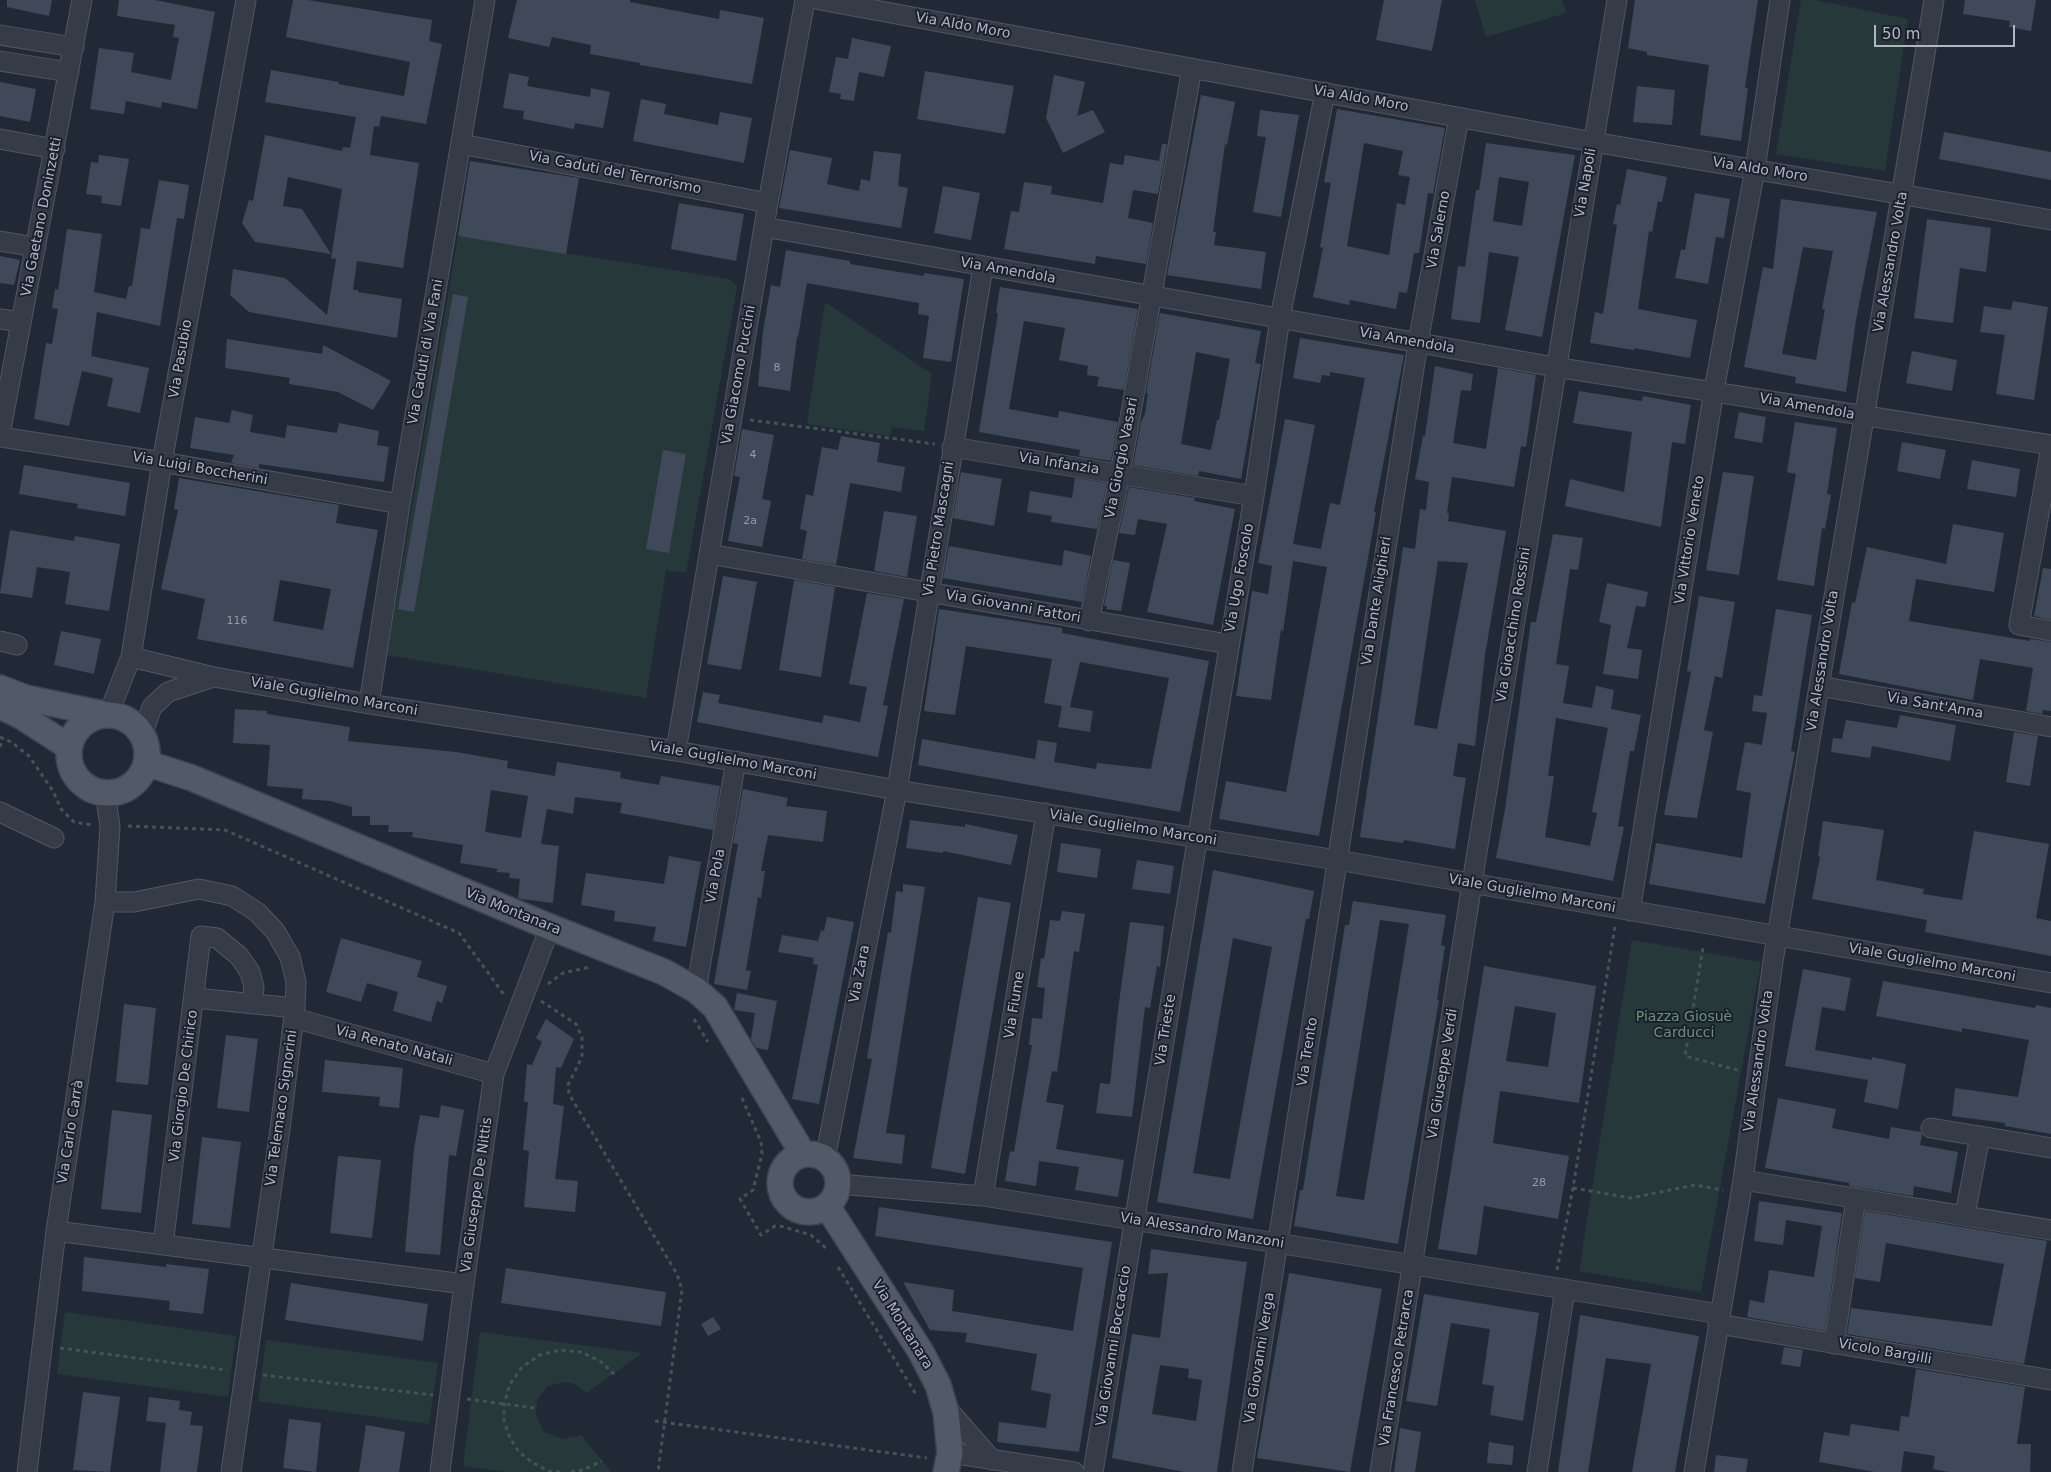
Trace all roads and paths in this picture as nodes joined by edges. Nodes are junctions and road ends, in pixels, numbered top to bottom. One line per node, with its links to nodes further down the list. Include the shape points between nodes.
1 (82, 0): 10 (street, Via Gaetano Doninzetti)
2 (246, 0): 41 (street, Via Pasubio)
3 (485, 0): 18 (street, Via Caduti di Via Fani)
4 (806, 0): 22 (street, Via Giacomo Puccini)
5 (820, 0): 12 (street, Via Aldo Moro)
6 (1617, 0): 17 (street, Via Napoli)
7 (1780, 0): 20 (street, Via Vittorio Veneto)
8 (1934, 0): 21 (street, Via Alessandro Volta)
9 (0, 35): 10 (street)
10 (74, 47): 13 (street, Via Gaetano Doninzetti)
11 (0, 61): 13 (street)
12 (1192, 68): 14 (street, Via Aldo Moro); 28 (street, Via Giorgio Vasari)
13 (69, 72): 19 (street, Via Gaetano Doninzetti)
14 (1325, 92): 15 (street, Via Aldo Moro); 29 (street, Via Ugo Foscolo)
15 (1459, 117): 17 (street, Via Aldo Moro); 32 (street, Via Salerno)
16 (0, 139): 19 (street)
17 (1593, 142): 20 (street, Via Aldo Moro); 34 (street, Via Napoli)
18 (461, 144): 22 (street, Via Caduti del Terrorismo); 44 (street, Via Caduti di Via Fani)
19 (55, 149): 26 (street, Via Gaetano Doninzetti)
20 (1755, 169): 21 (street, Via Aldo Moro); 35 (street, Via Vittorio Veneto)
21 (1903, 193): 23 (street, Via Aldo Moro); 36 (street, Via Alessandro Volta)
22 (768, 203): 24 (street, Via Giacomo Puccini)
23 (2051, 220)
24 (764, 228): 27 (street, Via Amendola); 37 (street, Via Giacomo Puccini)
25 (0, 241): 26 (street)
26 (36, 248): 31 (street, Via Gaetano Doninzetti)
27 (983, 267): 28 (street, Via Amendola); 40 (street, Via Pietro Mascagni)
28 (1151, 295): 29 (street, Via Amendola); 42 (street, Via Giorgio Vasari)
29 (1280, 318): 32 (street, Via Amendola); 43 (street, Via Ugo Foscolo)
30 (0, 319): 31 (street)
31 (22, 322): 33 (street, Via Gaetano Doninzetti)
32 (1418, 343): 34 (street, Via Amendola); 72 (street, Via Dante Alighieri)
33 (8, 353): 38 (street, Via Gaetano Doninzetti)
34 (1556, 367): 35 (street, Via Amendola); 73 (street, Via Gioacchino Rossini)
35 (1714, 390): 36 (street, Via Amendola); 75 (street, Via Vittorio Veneto)
36 (1863, 417): 39 (street, Via Amendola); 52 (street, Via Alessandro Volta)
37 (732, 418): 40 (path); 45 (street, Via Giacomo Puccini)
38 (0, 435): 41 (street, Via Luigi Boccherini)
39 (2051, 446): 48 (street, via 2019,625)
40 (952, 447): 42 (street, Via Infanzia); 46 (street, Via Pietro Mascagni)
41 (162, 462): 44 (street, Via Luigi Boccherini); 50 (street, Via Pasubio)
42 (1120, 474): 43 (street, Via Infanzia); 47 (street, Via Giorgio Vasari)
43 (1254, 496): 49 (street, Via Ugo Foscolo)
44 (400, 504): 54 (street, Via Caduti di Via Fani)
45 (709, 554): 46 (street, Via Giovanni Fattori); 62 (street, Via Giacomo Puccini)
46 (930, 592): 47 (street, Via Giovanni Fattori); 65 (street, Via Pietro Mascagni)
47 (1090, 620): 49 (street, Via Giovanni Fattori)
48 (2051, 631)
49 (1228, 644): 71 (street, Via Ugo Foscolo)
50 (131, 657): 51 (street, Viale Guglielmo Marconi); 56 (street, Via Pasubio)
51 (214, 677): 54 (street, Viale Guglielmo Marconi); 58 (street, Viale Guglielmo Marconi, via 168,692 152,707)
52 (1819, 686): 57 (street, Via Sant'Anna); 77 (street, Via Alessandro Volta)
53 (0, 688): 56 (main road, via 26,698)
54 (369, 704): 62 (street, Viale Guglielmo Marconi)
55 (0, 706): 61 (main road)
56 (108, 714): 58 (main road, via 134,724); 61 (main road, via 97,716 79,727)
57 (2051, 727)
58 (142, 734): 64 (main road)
59 (2, 738): 60 (path); 69 (path, via 29,756 61,809 74,822)
60 (0, 747)
61 (69, 747): 66 (main road, via 69,760 81,783)
62 (676, 751): 63 (street, Viale Guglielmo Marconi)
63 (736, 761): 65 (street, Viale Guglielmo Marconi); 82 (street, Via Pola)
64 (146, 763): 66 (main road, via 131,785); 76 (main road, Via Montanara, via 192,778)
65 (897, 790): 68 (street, Viale Guglielmo Marconi); 97 (street, Via Zara)
66 (105, 793): 69 (street, Via Carlo Carrà)
67 (0, 812): 70 (street)
68 (1046, 813): 71 (street, Viale Guglielmo Marconi); 101 (street, Via Fiume)
69 (110, 826): 74 (street, Via Carlo Carrà); 85 (path, via 225,830 459,933)
70 (54, 838)
71 (1198, 839): 72 (street, Viale Guglielmo Marconi); 105 (street, Via Trieste)
72 (1337, 860): 73 (street, Viale Guglielmo Marconi); 109 (street, Via Trento)
73 (1472, 884): 75 (street, Viale Guglielmo Marconi); 113 (street, Via Giuseppe Verdi)
74 (105, 902): 87 (street, Via Telemaco Signorini, via 134,902 199,888 232,896 257,912 279,937 290,957 296,982); 107 (street, Via Carlo Carrà)
75 (1623, 910): 77 (street, Viale Guglielmo Marconi); 100 (path)
76 (550, 928): 82 (main road, Via Montanara, via 664,972); 90 (street, Via Giuseppe De Nittis)
77 (1777, 937): 80 (street, Viale Guglielmo Marconi); 91 (street, Via Alessandro Volta)
78 (1703, 948): 91 (path, via 1685,1056)
79 (593, 966): 81 (path, via 563,972)
80 (2051, 983)
81 (544, 989)
82 (696, 990): 96 (main road, Via Montanara, via 715,1007)
83 (541, 994): 127 (path, via 539,999 576,1024 582,1037 582,1058 568,1094 677,1274 682,1290)
84 (195, 998): 86 (street, Via Giorgio De Chirico); 86 (street, via 202,936 217,938 239,956 250,972 254,987); 110 (street, Via Giorgio De Chirico)
85 (507, 998)
86 (252, 1004): 87 (street, Via Giorgio De Chirico)
87 (294, 1013): 90 (street, Via Renato Natali); 111 (street, Via Telemaco Signorini)
88 (691, 1015): 89 (path)
89 (712, 1048)
90 (494, 1074): 114 (street, Via Giuseppe De Nittis)
91 (1757, 1074): 99 (street, Via Alessandro Volta)
92 (739, 1090): 108 (path, via 761,1142 762,1154 753,1190 740,1199 761,1235 775,1226 811,1235 831,1255)
93 (1931, 1128): 94 (street)
94 (1980, 1136): 95 (street); 104 (street)
95 (2051, 1148)
96 (801, 1155): 97 (main road, via 818,1155); 103 (main road, via 785,1166 779,1185 786,1202 801,1212 810,1213)
97 (825, 1159): 98 (main road, via 832,1166)
98 (838, 1184): 101 (street, Via Alessandro Manzoni); 103 (main road, via 833,1200)
99 (1741, 1187): 100 (path, via 1695,1185 1631,1198); 102 (street); 116 (street, Via Alessandro Volta)
100 (1573, 1188): 115 (path)
101 (983, 1196): 105 (street, Via Alessandro Manzoni)
102 (1856, 1198): 104 (street); 117 (street)
103 (827, 1206): 108 (main road, Via Montanara)
104 (1960, 1214): 106 (street)
105 (1134, 1221): 109 (street, Via Alessandro Manzoni); 138 (street, Via Giovanni Boccaccio)
106 (2051, 1230)
107 (56, 1231): 110 (street); 118 (street, Via Carlo Carrà)
108 (850, 1243): 124 (main road, Via Montanara, via 921,1352 938,1385)
109 (1278, 1244): 113 (street, Via Alessandro Manzoni); 139 (street, Via Giovanni Verga)
110 (163, 1245): 111 (street)
111 (261, 1257): 114 (street); 119 (street, Via Telemaco Signorini)
112 (836, 1263): 124 (path)
113 (1413, 1263): 115 (street, Via Alessandro Manzoni); 140 (street, Via Francesco Petrarca)
114 (464, 1284): 122 (street, Via Giuseppe De Nittis)
115 (1560, 1288): 116 (street); 141 (street)
116 (1719, 1319): 117 (street, Vicolo Bargilli); 142 (street, Via Alessandro Volta)
117 (1834, 1344): 121 (street, Vicolo Bargilli)
118 (42, 1346): 119 (path); 131 (street, Via Carlo Carrà)
119 (246, 1373): 122 (path); 132 (street, Via Telemaco Signorini)
120 (614, 1374): 123 (path, via 600,1361 581,1352 560,1350 540,1355 522,1367 510,1384)
121 (2051, 1380)
122 (450, 1397): 123 (path); 133 (street, Via Giuseppe De Nittis)
123 (504, 1404): 125 (path); 134 (path, via 504,1421 519,1452 533,1463)
124 (932, 1404): 128 (street); 130 (main road, Via Montanara)
125 (535, 1408)
126 (655, 1422): 127 (path)
127 (663, 1423): 130 (path); 136 (path)
128 (992, 1460): 130 (street); 137 (street)
129 (602, 1461): 135 (path)
130 (936, 1461)
131 (27, 1472)
132 (231, 1472)
133 (440, 1472)
134 (560, 1472)
135 (571, 1472)
136 (658, 1472)
137 (1074, 1472)
138 (1093, 1472)
139 (1242, 1472)
140 (1380, 1472)
141 (1537, 1472)
142 (1694, 1472)

